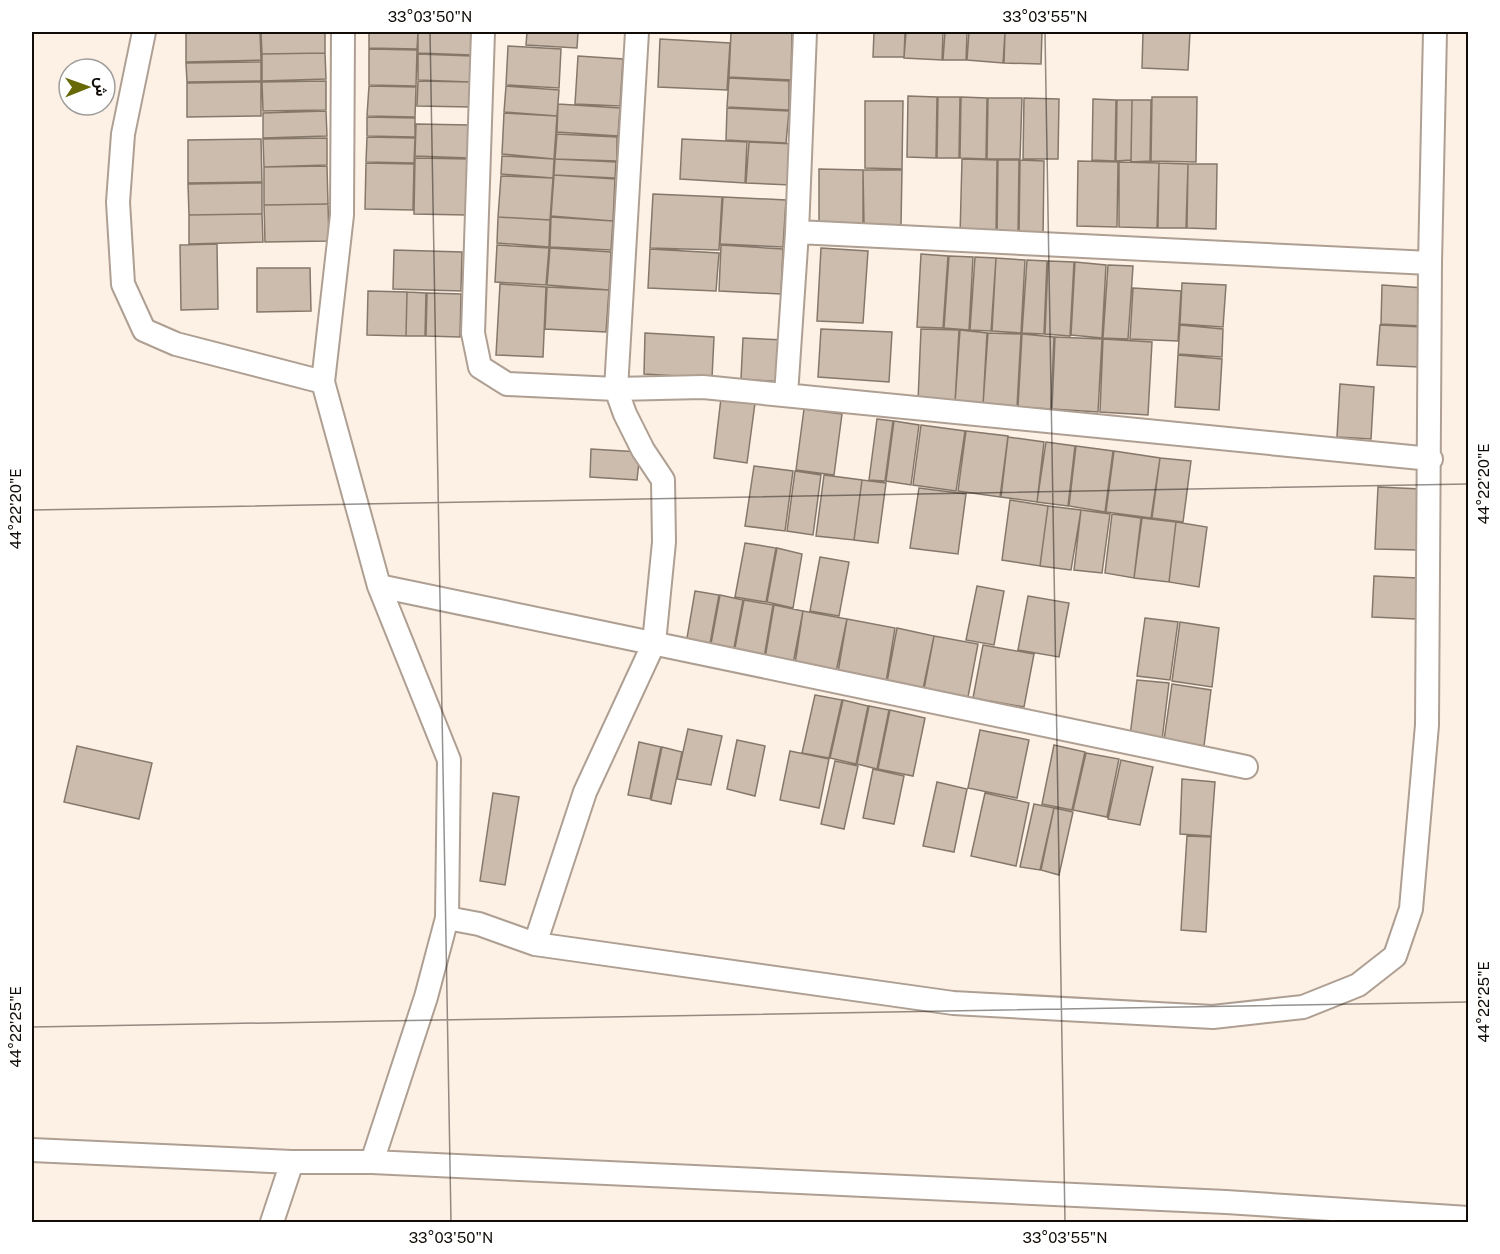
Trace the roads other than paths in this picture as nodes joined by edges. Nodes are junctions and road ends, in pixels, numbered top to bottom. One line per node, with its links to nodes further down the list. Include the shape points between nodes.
1 (144, 32): 9 (street, via 123,134 118,202 123,284 144,330 176,344)
2 (343, 32): 9 (street, via 342,215)
3 (483, 32): 10 (street, via 473,333 480,368 507,384)
4 (638, 32): 10 (street)
5 (805, 32): 7 (street)
6 (1435, 32): 8 (street)
7 (797, 232): 8 (street); 11 (street)
8 (1430, 263): 12 (street)
9 (323, 382): 13 (street)
10 (616, 389): 11 (street, via 703,387); 14 (street, via 643,450 663,480 664,542)
11 (786, 395): 12 (street)
12 (1431, 459): 17 (street, via 1427,725 1412,909 1395,956 1358,984 1303,1007 1213,1017 953,1003)
13 (380, 586): 14 (street); 16 (street, via 449,760)
14 (654, 643): 15 (street); 17 (street, via 585,792)
15 (1246, 767)
16 (447, 918): 17 (street, via 479,924); 20 (street, via 426,998)
17 (535, 944)
18 (32, 1149): 19 (street)
19 (292, 1162): 20 (street); 23 (street)
20 (372, 1162): 22 (street, via 1226,1202)
21 (1468, 1218): 22 (street)
22 (1443, 1220)
23 (272, 1222)

